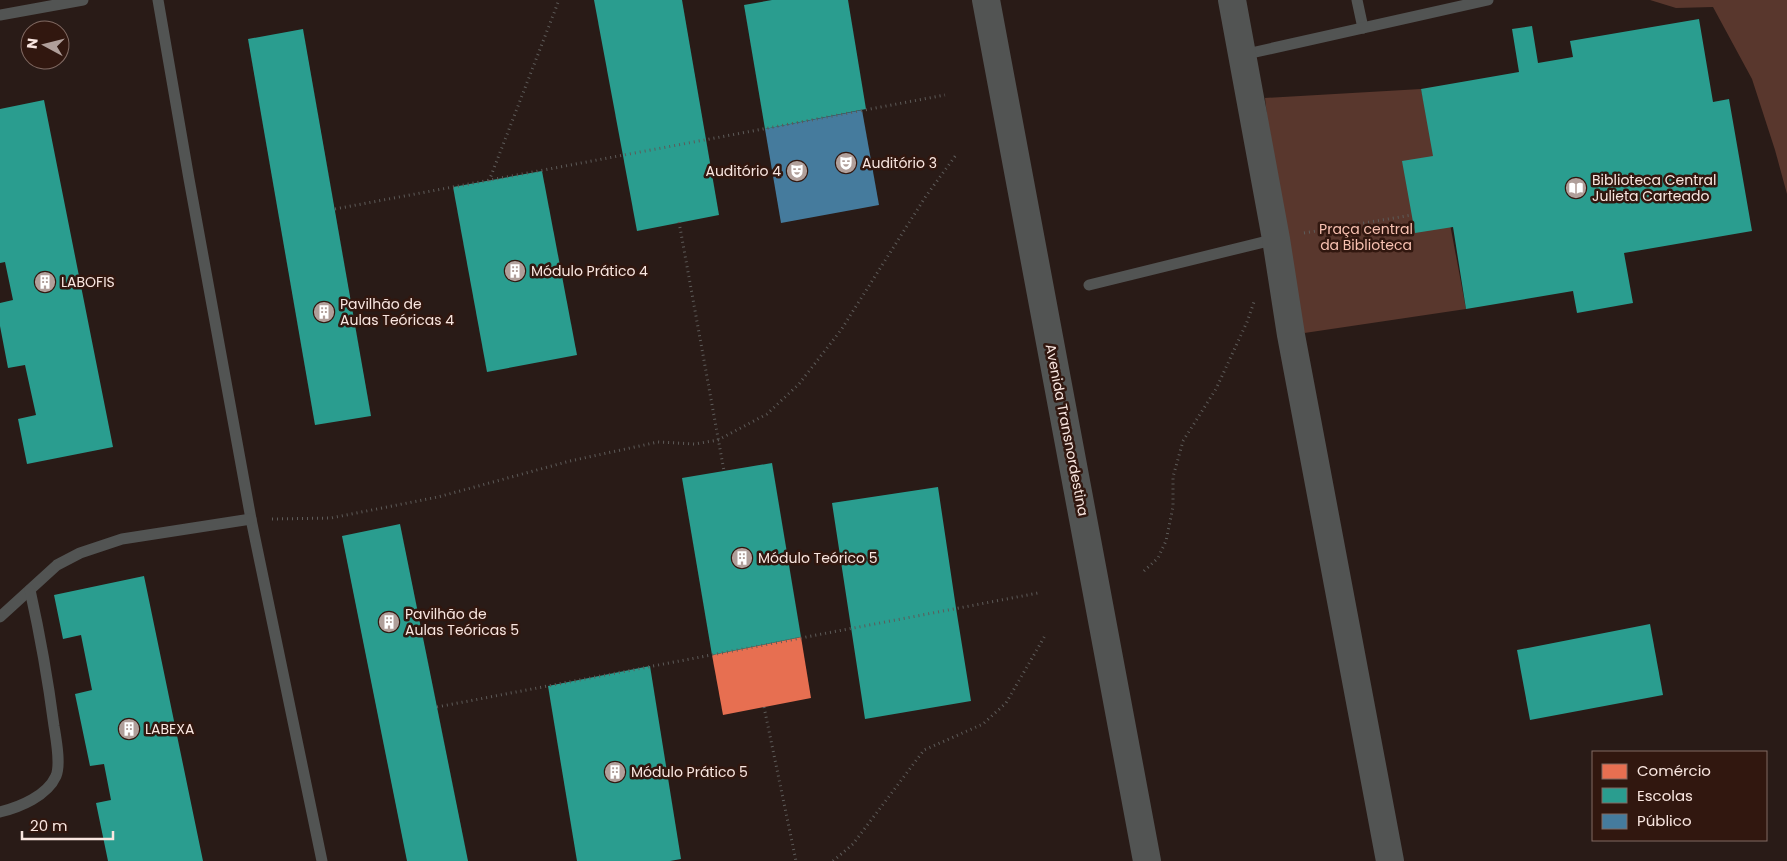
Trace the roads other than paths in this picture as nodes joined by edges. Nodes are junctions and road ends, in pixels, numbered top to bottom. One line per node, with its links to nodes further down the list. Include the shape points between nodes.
1 (83, 0): 8 (lane)
2 (158, 0): 13 (lane)
3 (986, 0): 18 (street, Avenida Transnordestina)
4 (1232, 0): 10 (street)
5 (1357, 0): 9 (lane)
6 (1488, 0): 7 (lane)
7 (1471, 2): 9 (lane)
8 (0, 15)
9 (1363, 28): 10 (lane)
10 (1242, 55): 11 (street)
11 (1288, 236): 12 (lane); 19 (street, via 1291,335)
12 (1089, 285)
13 (252, 519): 14 (lane, via 122,540 57,565); 17 (lane)
14 (30, 590): 15 (lane); 16 (lane, via 45,662 58,752 57,774 47,790 13,809)
15 (0, 616)
16 (0, 812)
17 (322, 861)
18 (1147, 861)
19 (1390, 861)

